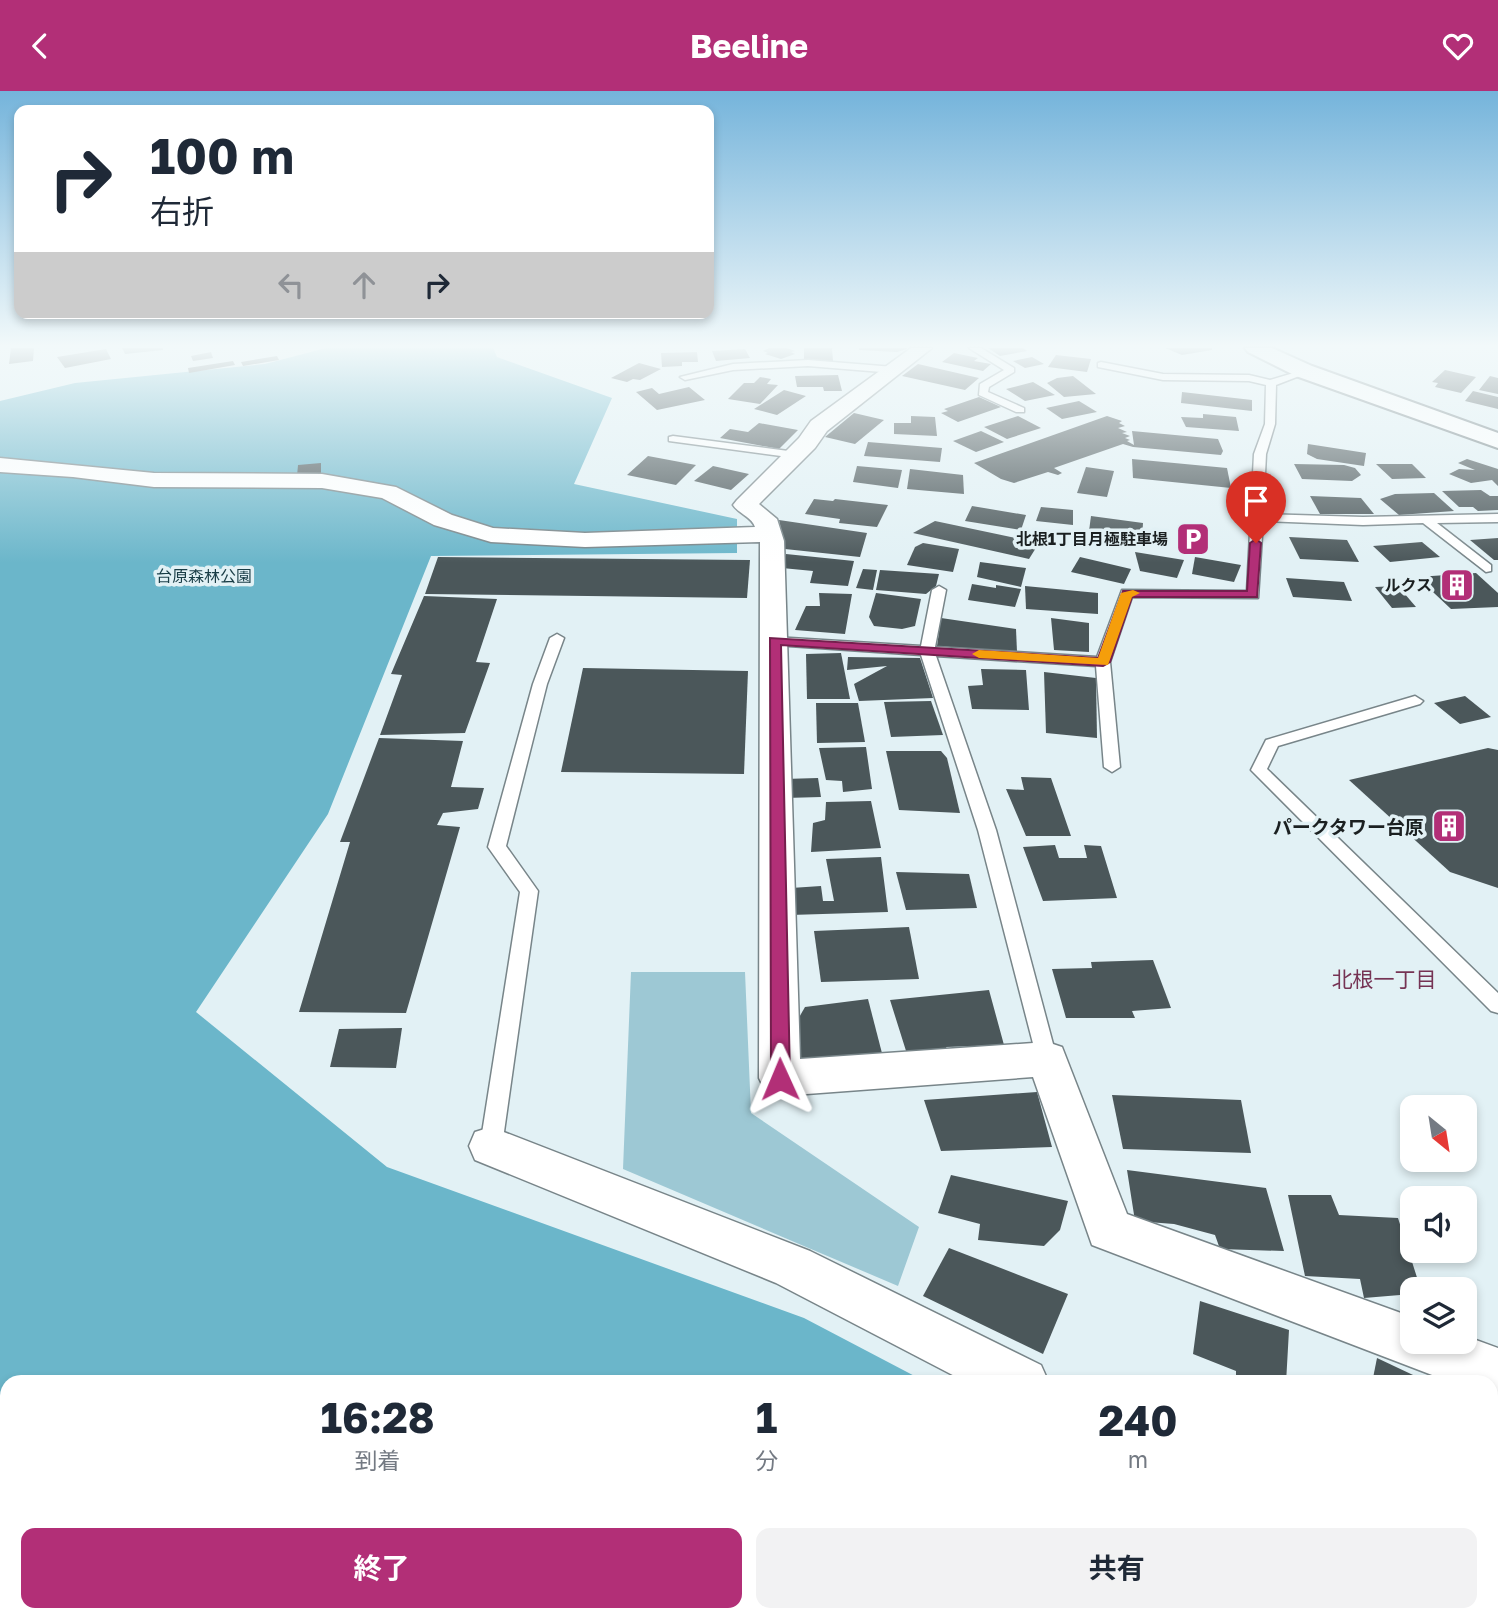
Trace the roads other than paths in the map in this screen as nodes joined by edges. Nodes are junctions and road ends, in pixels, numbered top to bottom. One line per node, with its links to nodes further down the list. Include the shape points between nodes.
1 (828, 419): 6 (street)
2 (1270, 419): 8 (lane, via 1260,454)
3 (1442, 419): 5 (main road)
4 (673, 439): 6 (lane)
5 (1497, 439)
6 (796, 454): 11 (street, via 745,505 765,519)
7 (0, 465): 11 (street, via 154,480 322,481 388,492 443,520 491,535 585,540)
8 (1257, 517): 10 (lane); 17 (lane, via 1253,595 1128,593)
9 (1498, 519): 10 (lane)
10 (1426, 520): 12 (lane)
11 (770, 534): 15 (street)
12 (1486, 568)
13 (939, 590): 16 (lane)
14 (557, 638): 22 (lane, via 540,684 497,847 528,891)
15 (774, 641): 16 (lane); 21 (street, via 780,1079)
16 (927, 650): 17 (lane); 21 (lane, via 987,830)
17 (1103, 662): 19 (lane)
18 (1415, 701): 20 (lane, via 1272,743 1259,770)
19 (1112, 767)
20 (1498, 1005)
21 (1047, 1059): 23 (street, via 1109,1230)
22 (491, 1146): 24 (street, via 793,1267)
23 (1498, 1374)
24 (1007, 1375)

